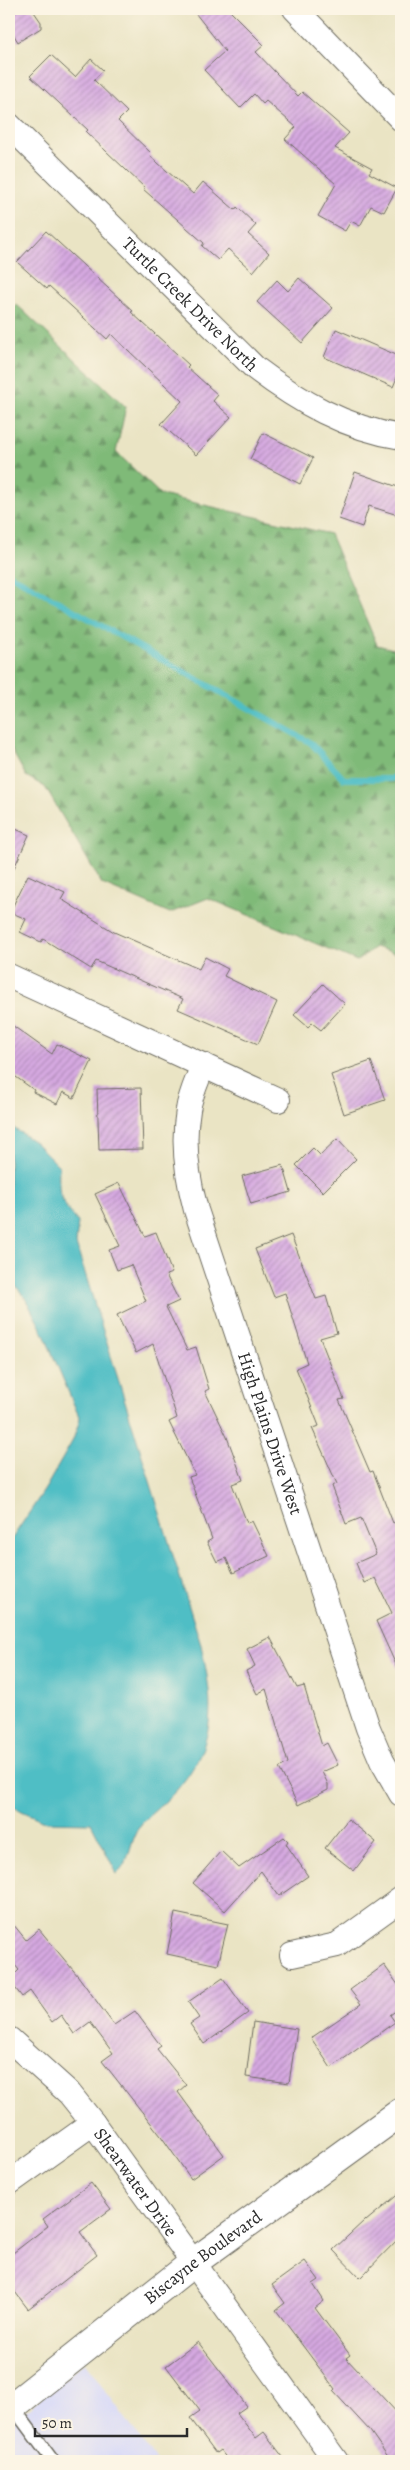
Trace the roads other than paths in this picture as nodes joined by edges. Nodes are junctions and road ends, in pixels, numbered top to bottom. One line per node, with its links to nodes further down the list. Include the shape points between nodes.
1 (295, 9): 2 (street)
2 (401, 119)
3 (9, 125): 4 (street, Turtle Creek Drive North, via 256,368 290,394 328,415 367,431)
4 (401, 438)
5 (9, 976): 6 (street)
6 (203, 1065): 7 (street); 8 (street, High Plains Drive West, via 188,1108 185,1138 187,1175 196,1210 368,1728)
7 (278, 1100)
8 (401, 1794)
9 (401, 1899): 10 (street, via 337,1945)
10 (292, 1954)
11 (9, 2039): 13 (street, Shearwater Drive, via 69,2093)
12 (401, 2112): 15 (street, Biscayne Boulevard)
13 (93, 2123): 14 (street); 15 (street, Shearwater Drive)
14 (9, 2183)
15 (194, 2262): 16 (street, Biscayne Boulevard); 18 (street, Shearwater Drive)
16 (10, 2407): 17 (lane)
17 (53, 2461)
18 (336, 2461)

